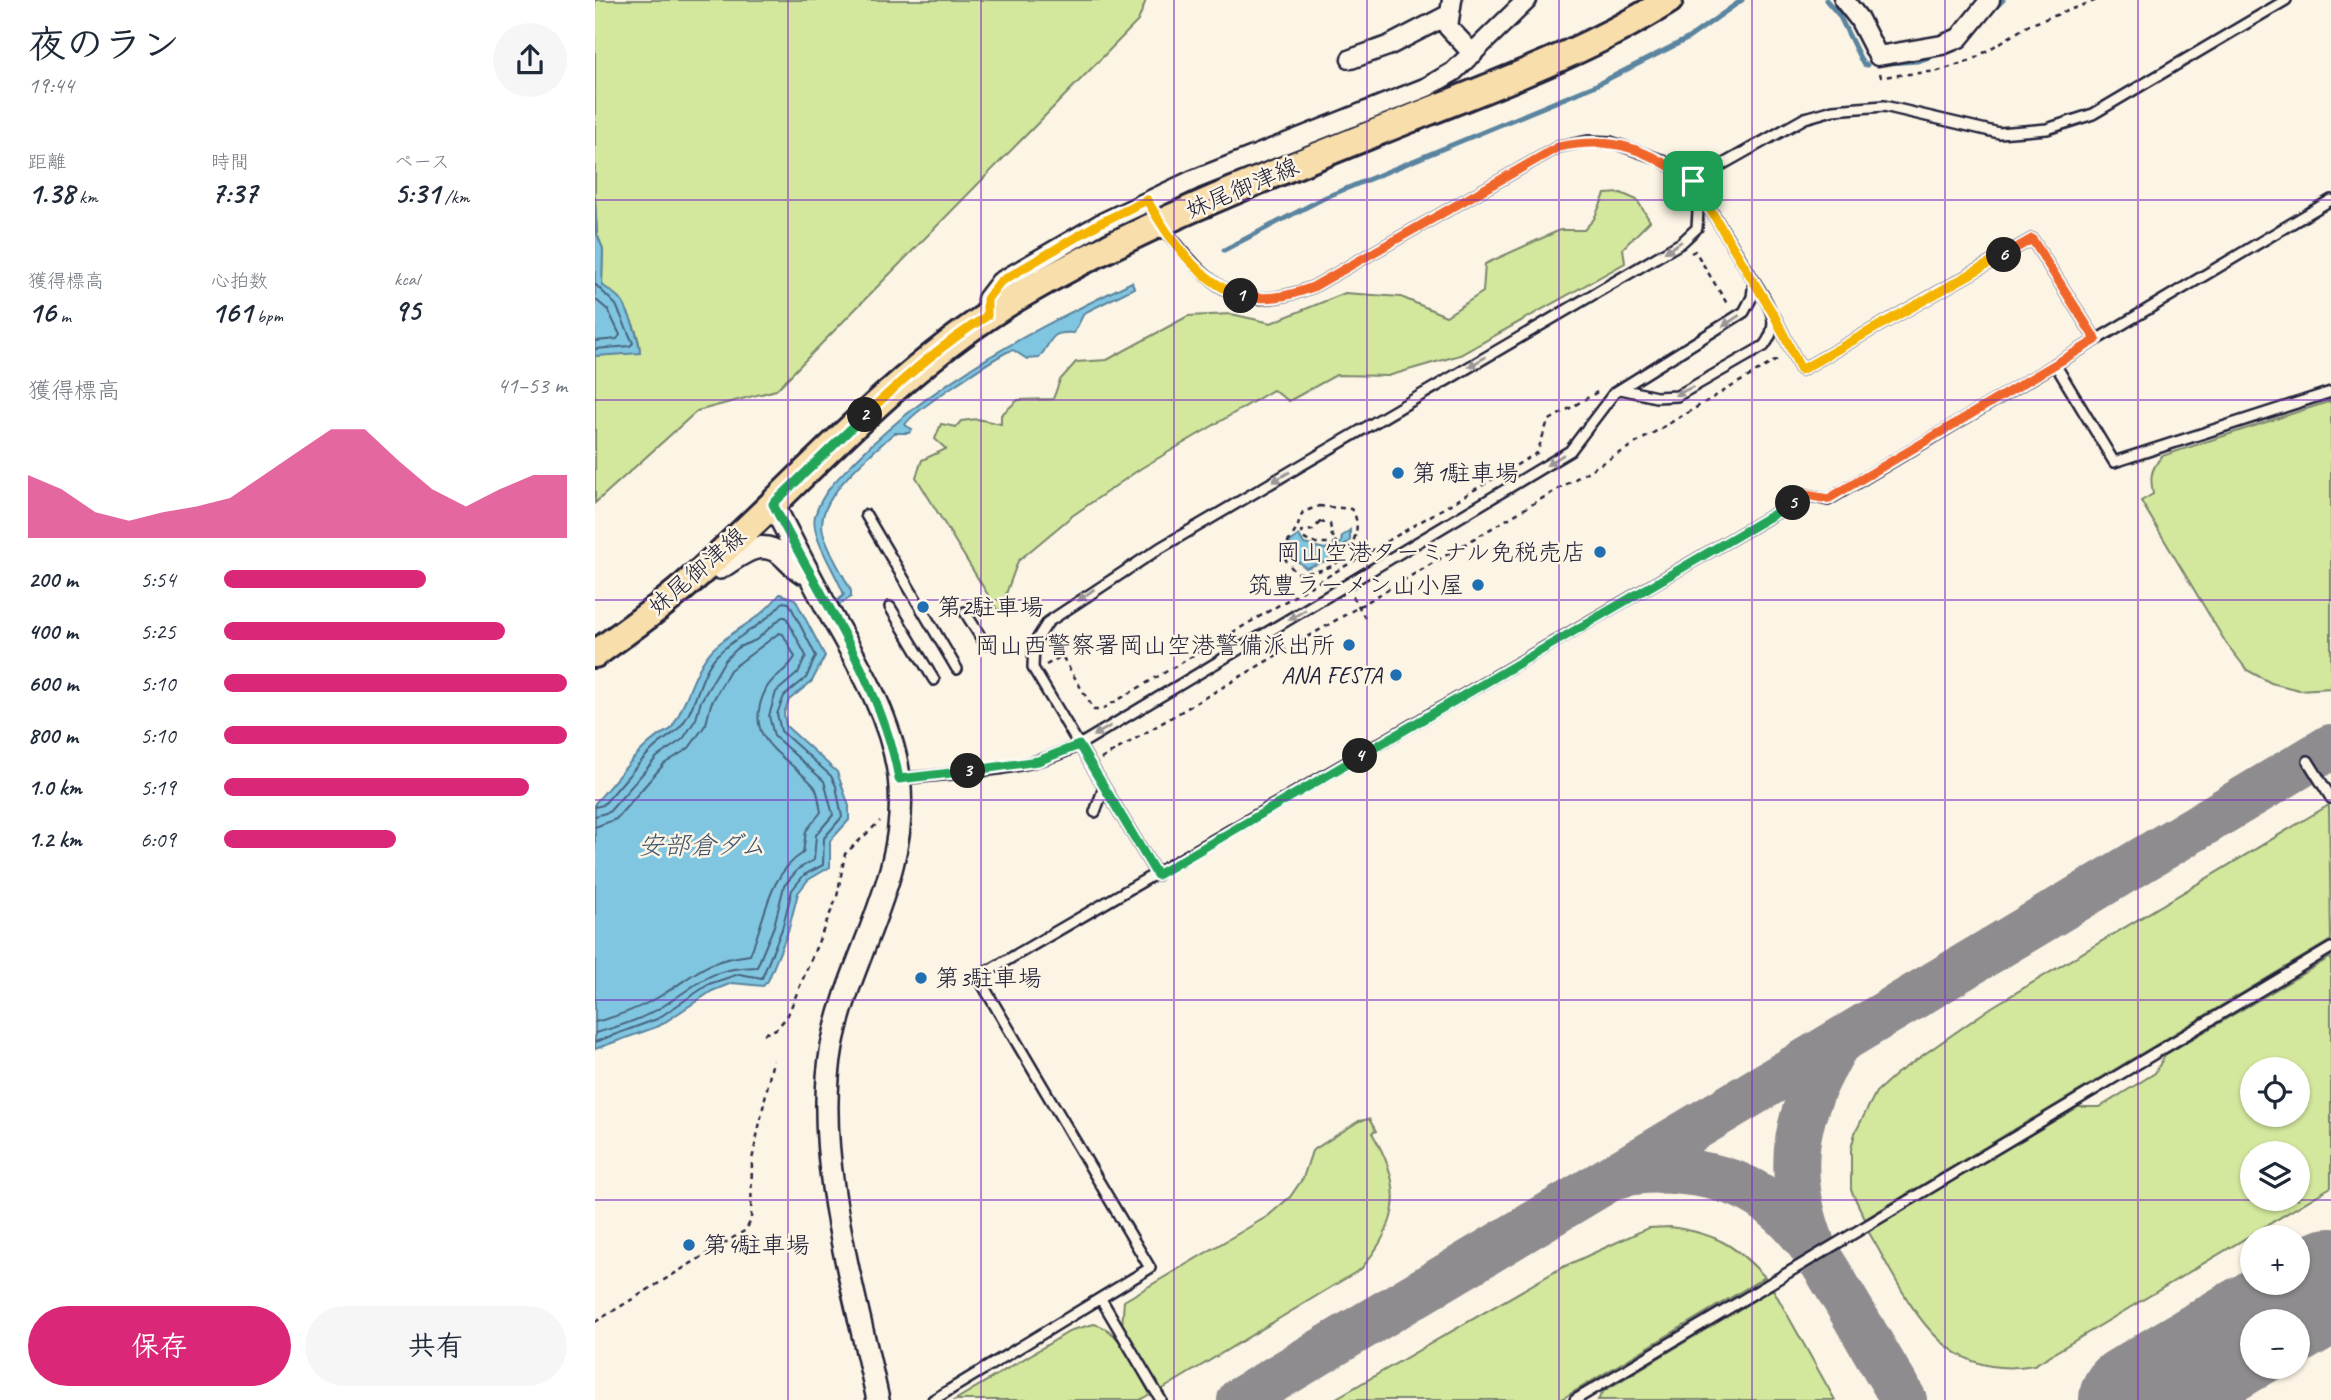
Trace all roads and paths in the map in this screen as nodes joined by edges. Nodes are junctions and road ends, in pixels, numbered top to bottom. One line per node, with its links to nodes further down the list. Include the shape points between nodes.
1 (1527, 0): 8 (street)
2 (1669, 0): 15 (main road, 妹尾御津線, via 1585,46)
3 (1844, 0): 9 (street)
4 (1990, 0): 9 (street, via 1959,38)
5 (2097, 0): 9 (path, via 2029,25 1972,60 1938,71 1881,77)
6 (2286, 0): 12 (lane, via 2093,114 2047,129 1999,132 1884,106 1845,108 1805,118)
7 (1450, 7): 8 (street, via 1448,27); 10 (street, via 1388,46)
8 (1473, 54): 13 (street, via 1427,87)
9 (1878, 56)
10 (1351, 59)
11 (1677, 171): 12 (lane); 15 (lane, via 1611,142 1558,147 1313,287 1287,297 1240,296 1217,286 1202,275); 40 (lane, one-way to 40, via 1697,211 1697,228 1681,243 1103,583 1039,632)
12 (1693, 181): 17 (lane)
13 (1147, 200): 15 (street); 19 (street, via 1000,282 987,299)
14 (2331, 200): 21 (lane)
15 (1160, 223): 19 (main road, 妹尾御津線, via 1081,261)
16 (1684, 257): 18 (path, via 1695,251)
17 (1754, 281): 20 (lane); 25 (lane, one-way to 25, via 1744,312)
18 (1732, 313)
19 (987, 316): 27 (main road, 妹尾御津線, via 903,379)
20 (1775, 317): 22 (lane); 25 (lane, one-way to 25, via 1772,335 1764,346 1677,396 1656,397)
21 (2096, 340): 22 (lane, via 2032,239 1801,370); 23 (lane)
22 (1791, 351): 43 (path)
23 (2055, 364): 26 (lane, via 2114,462); 50 (lane, via 1828,499 1807,495)
24 (1605, 387): 40 (path, via 1548,421 1537,453 1101,710 1094,710 1062,656)
25 (1621, 389): 42 (lane, one-way to 42, via 1560,458)
26 (2331, 392)
27 (773, 504): 33 (street); 34 (main road, 妹尾御津線)
28 (866, 515): 39 (lane)
29 (1297, 528): 30 (path); 32 (path, via 1284,549 1297,573 1327,568); 32 (path, via 1309,508 1346,506 1356,515 1357,535)
30 (1302, 531): 31 (path, via 1311,543); 31 (path, via 1313,530 1320,522 1330,524)
31 (1335, 544): 32 (path)
32 (1344, 552)
33 (808, 573): 34 (street, via 765,547 741,552 723,567); 45 (street, via 887,725)
34 (687, 584): 38 (main road, 妹尾御津線)
35 (890, 607): 41 (lane)
36 (965, 612): 37 (lane)
37 (985, 644)
38 (595, 654)
39 (957, 669)
40 (1034, 670): 42 (lane)
41 (934, 680)
42 (1079, 745): 45 (lane, via 1022,764); 46 (lane)
43 (1098, 760)
44 (2308, 761): 47 (lane)
45 (899, 779): 56 (street, via 894,864 841,1013 827,1087 830,1168)
46 (1104, 787): 48 (lane); 50 (lane)
47 (2331, 798)
48 (1095, 812)
49 (887, 821): 52 (path, via 877,821 845,854 837,897 787,1017)
50 (1157, 875): 54 (lane, via 978,977 1150,1268)
51 (2331, 948): 59 (lane)
52 (764, 1034)
53 (773, 1060): 55 (path, via 753,1160 751,1220 746,1230)
54 (1101, 1299): 57 (lane); 58 (lane)
55 (595, 1322)
56 (878, 1400)
57 (933, 1400)
58 (1161, 1400)
59 (1575, 1400)

